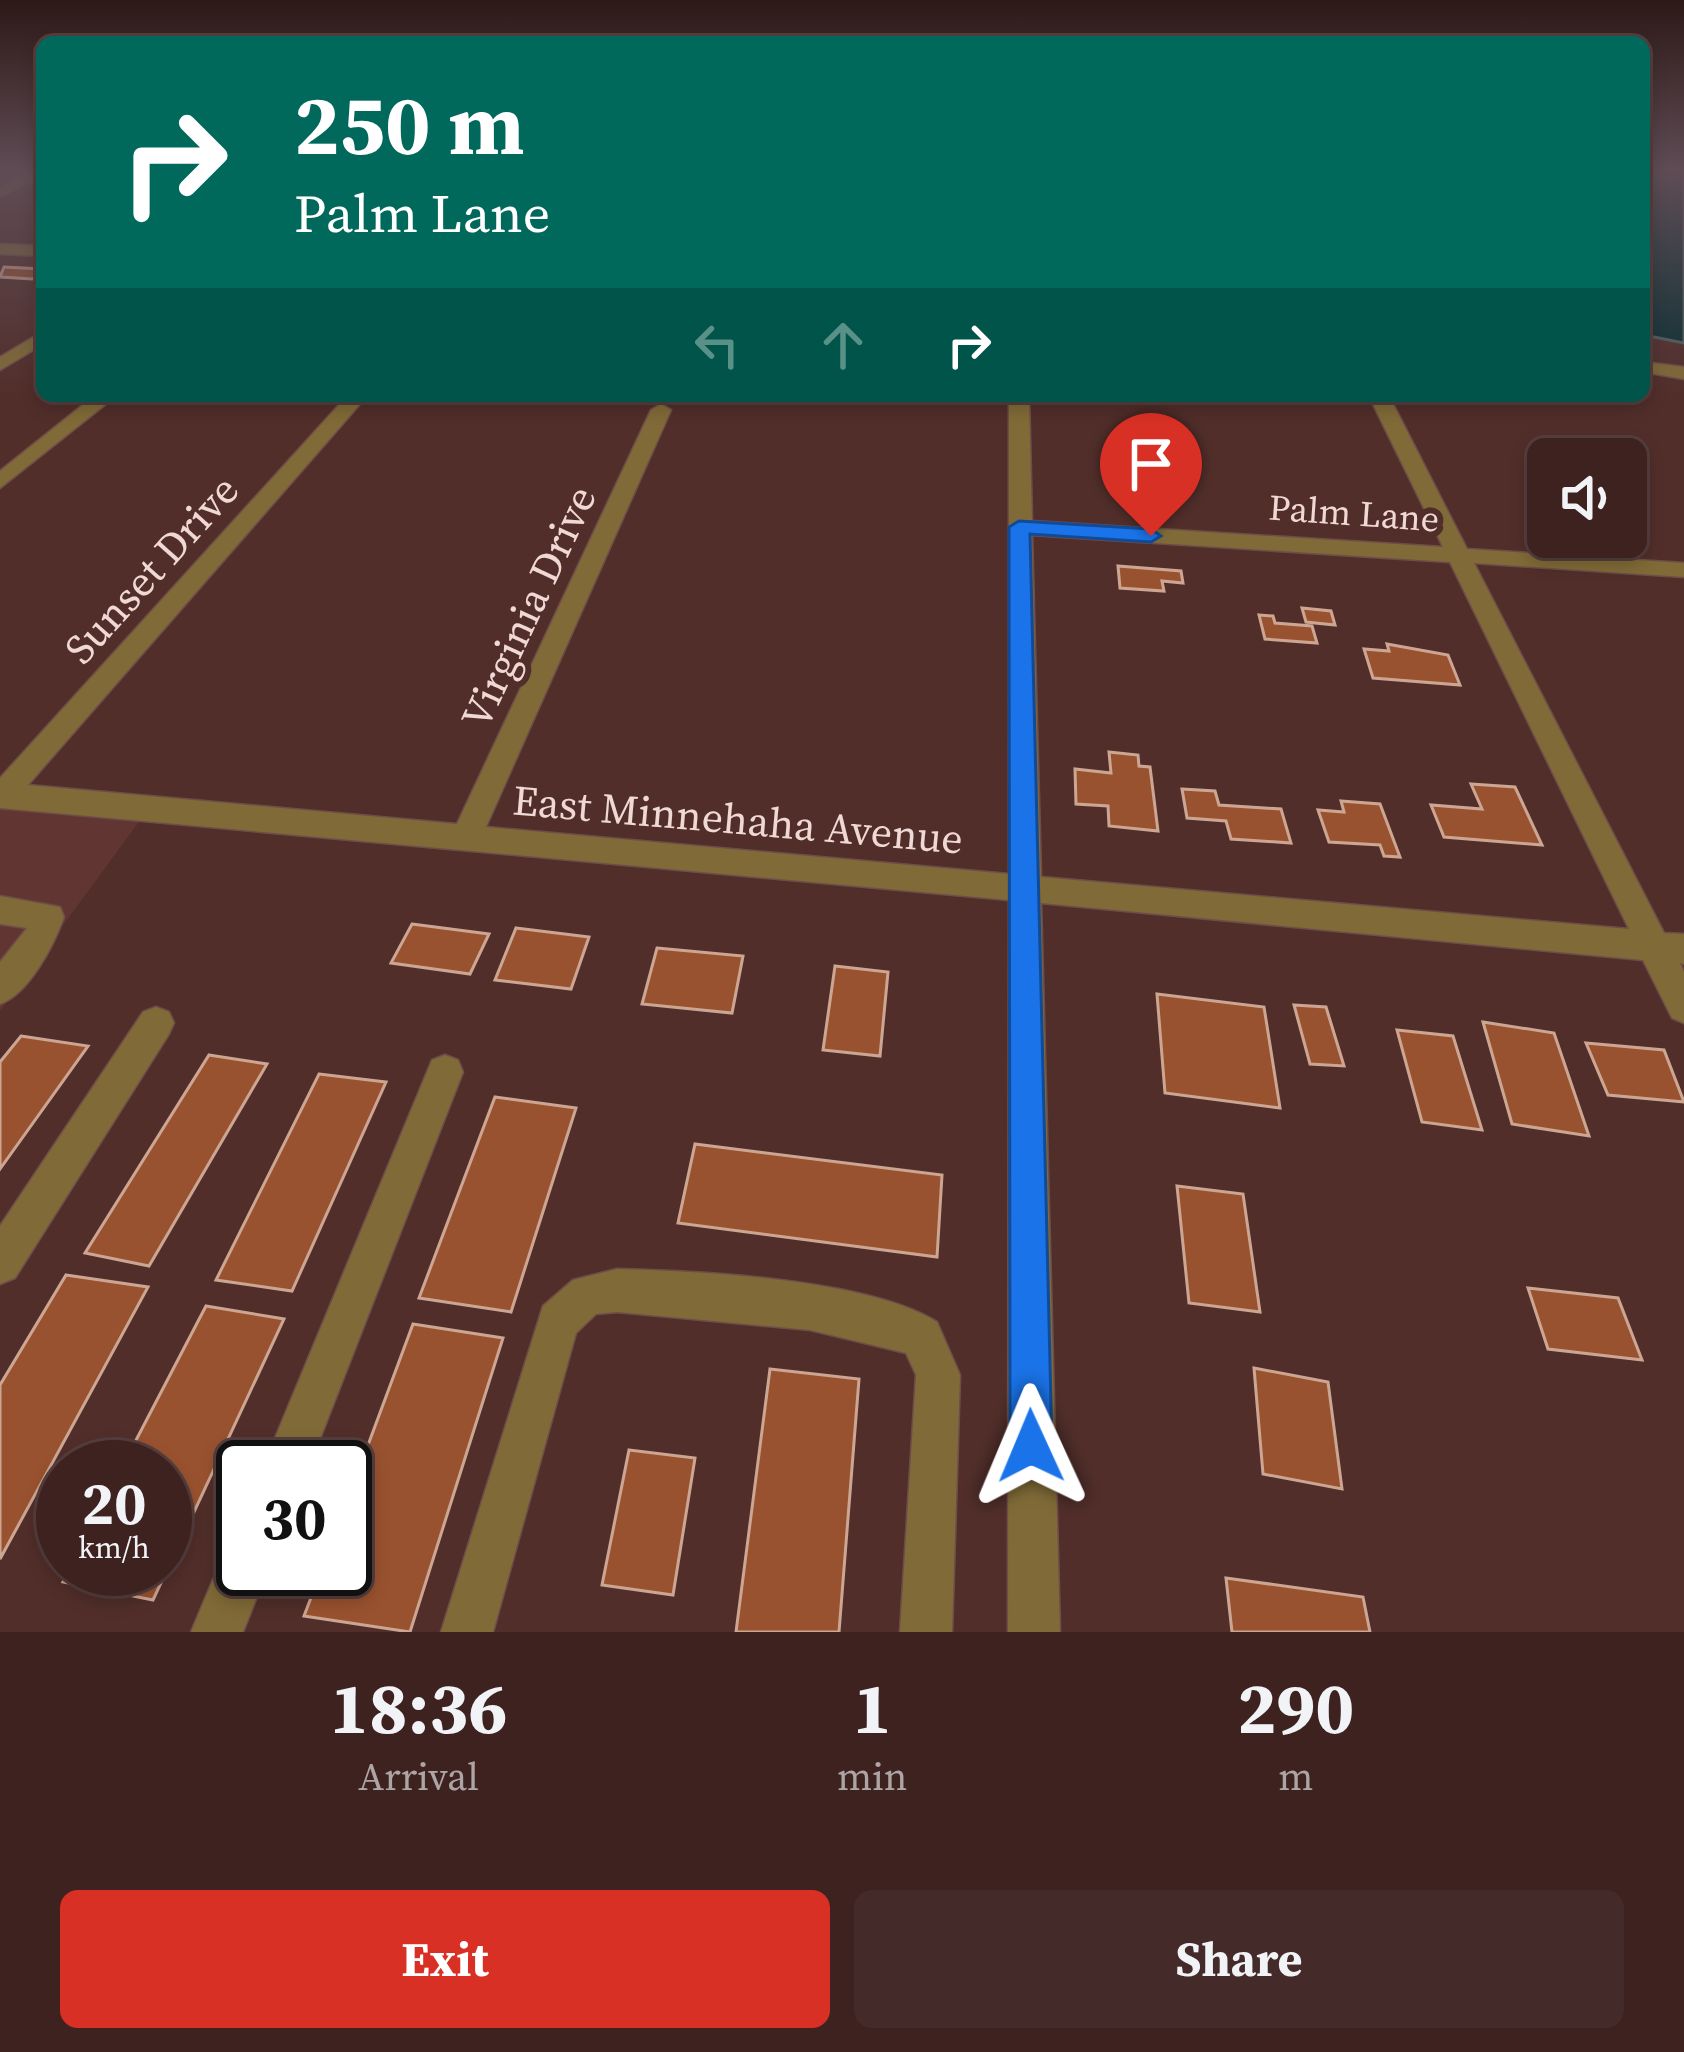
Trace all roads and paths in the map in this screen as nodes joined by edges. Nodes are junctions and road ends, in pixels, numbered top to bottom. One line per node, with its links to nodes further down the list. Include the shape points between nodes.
1 (0, 249): 2 (street)
2 (36, 251)
3 (36, 341): 4 (street)
4 (0, 365)
5 (1650, 368): 6 (street)
6 (1684, 373)
7 (99, 402): 12 (street)
8 (352, 402): 16 (street, Sunset Drive)
9 (1019, 402): 13 (street)
10 (1381, 402): 14 (street)
11 (661, 410): 17 (street, Virginia Drive)
12 (0, 482)
13 (1019, 527): 14 (street, Palm Lane); 18 (street)
14 (1458, 556): 15 (street, Palm Lane); 20 (street)
15 (1684, 570)
16 (1, 795): 17 (street, East Minnehaha Avenue)
17 (466, 837): 18 (street, East Minnehaha Avenue)
18 (1022, 887): 20 (street, East Minnehaha Avenue); 31 (street)
19 (0, 910): 21 (street, via 48,917)
20 (1668, 948): 22 (street)
21 (0, 988)
22 (1684, 1007)
23 (156, 1023): 25 (street)
24 (446, 1072): 26 (street)
25 (0, 1263)
26 (297, 1440)
27 (232, 1596): 28 (street)
28 (218, 1632)
29 (467, 1632): 30 (street, via 558,1321 596,1292 623,1290 772,1302 918,1335 938,1376)
30 (926, 1632)
31 (1034, 1632)

